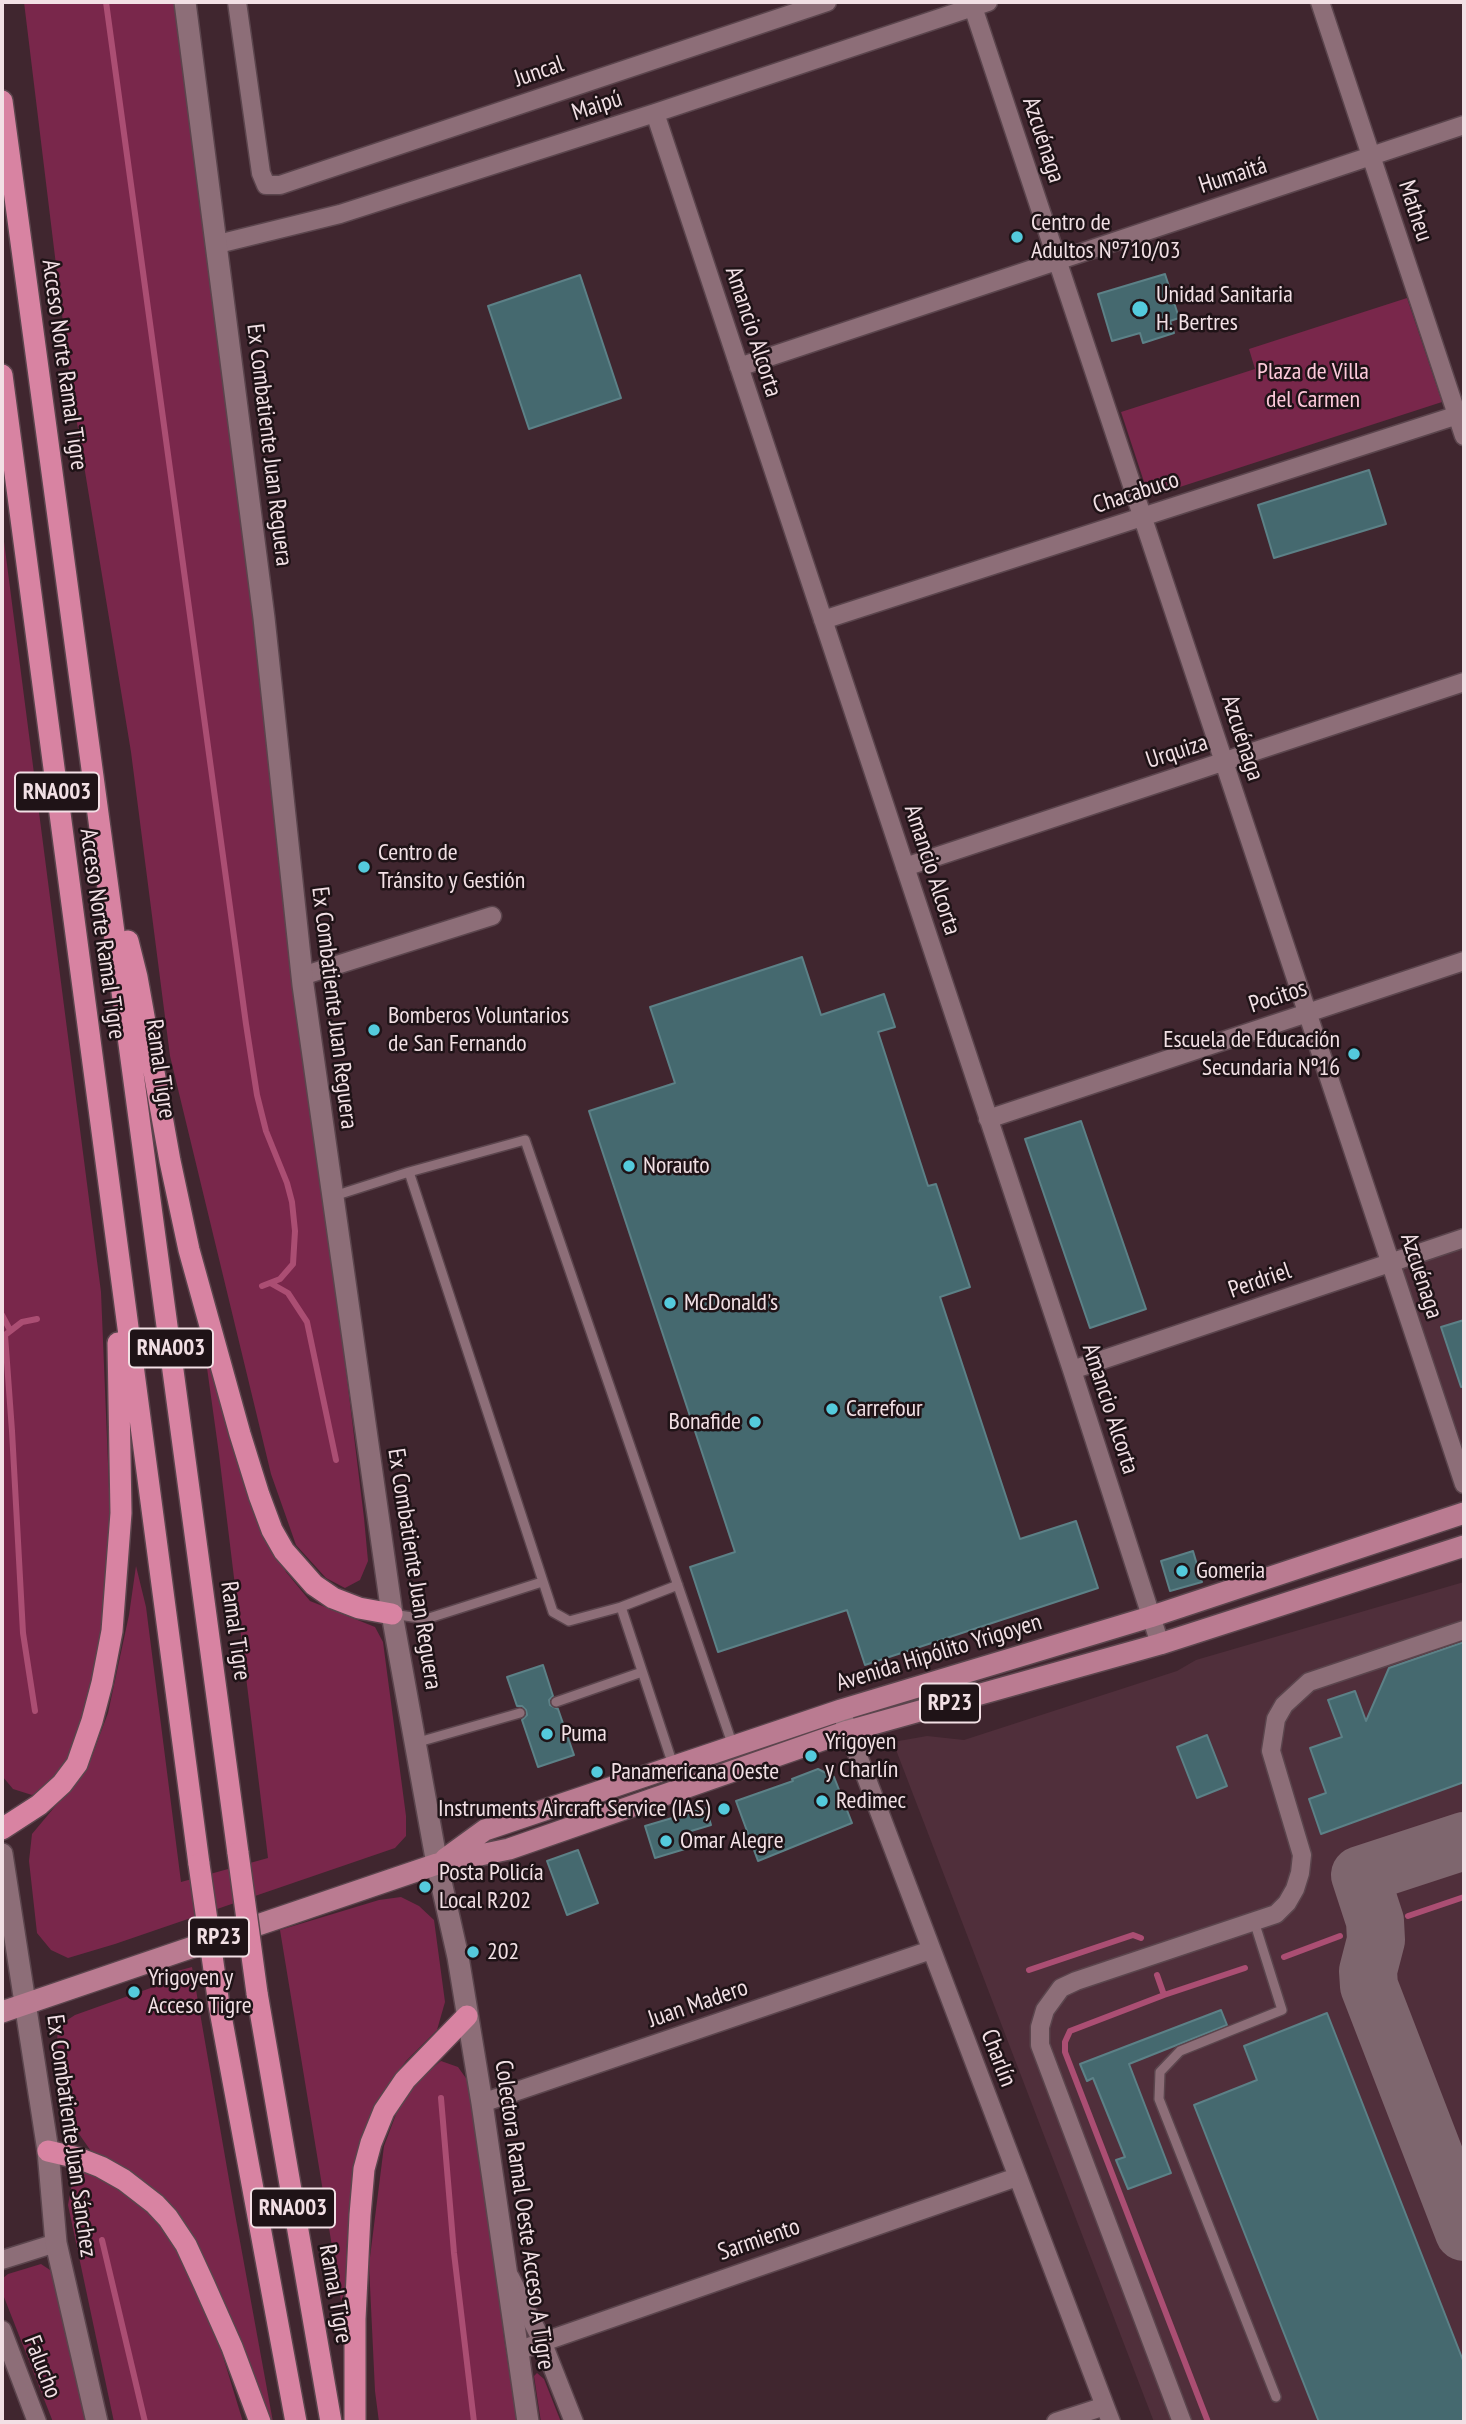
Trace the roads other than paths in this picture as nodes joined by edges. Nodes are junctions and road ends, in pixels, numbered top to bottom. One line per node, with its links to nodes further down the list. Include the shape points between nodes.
1 (186, 2): 10 (street, Ex Combatiente Juan Reguera)
2 (237, 2): 3 (street, Juncal, via 266,185 280,185)
3 (827, 2)
4 (1320, 2): 9 (street, Matheu)
5 (980, 4): 7 (street, Maipú); 11 (street, Azcuénaga)
6 (2, 101): 20 (highway, Acceso Norte Ramal Tigre / RNA003)
7 (655, 113): 10 (street, Maipú, via 340,214); 12 (street, Amancio Alcorta)
8 (1464, 125): 9 (street, Humaitá)
9 (1371, 156): 11 (street, Humaitá); 14 (street, Matheu)
10 (218, 244): 24 (street, Ex Combatiente Juan Reguera)
11 (1057, 261): 12 (street, Humaitá); 16 (street, Azcuénaga)
12 (739, 367): 17 (street, Amancio Alcorta)
13 (2, 375): 29 (highway, Acceso Norte Ramal Tigre / RNA003)
14 (1461, 414): 15 (street, Matheu); 16 (street, Chacabuco)
15 (1464, 436)
16 (1143, 517): 17 (street, Chacabuco); 19 (street, Azcuénaga)
17 (823, 620): 21 (street, Amancio Alcorta)
18 (1464, 682): 19 (street, Urquiza)
19 (1224, 762): 21 (street, Urquiza); 25 (street, Azcuénaga)
20 (104, 844): 39 (highway, via 137,977 189,1250 272,1530 314,1585 359,1608); 74 (highway, Ramal Tigre / RNA003, bridge, via 257,1993)
21 (905, 867): 26 (street, Amancio Alcorta)
22 (492, 916): 24 (street)
23 (1464, 961): 25 (street, Pocitos)
24 (302, 976): 28 (street, Ex Combatiente Juan Reguera)
25 (1307, 1013): 26 (street, Pocitos); 31 (street, Azcuénaga)
26 (988, 1119): 32 (street, Amancio Alcorta)
27 (409, 1172): 28 (lane); 36 (lane); 37 (lane, via 525,1140)
28 (332, 1196): 39 (street, Ex Combatiente Juan Reguera)
29 (113, 1208): 51 (highway, via 121,1513 112,1631 92,1721 77,1764 39,1805); 73 (highway, RNA003, bridge, via 219,2005)
30 (1464, 1238): 31 (street, Perdriel)
31 (1391, 1263): 32 (street, Perdriel); 33 (street, Azcuénaga)
32 (1072, 1370): 40 (street, Amancio Alcorta)
33 (1464, 1484)
34 (1464, 1513): 40 (main road, Avenida Hipólito Yrigoyen / RP23)
35 (1464, 1546): 42 (main road, Avenida Hipólito Yrigoyen / RP23)
36 (542, 1582): 38 (lane, via 552,1612 569,1621); 39 (lane, via 426,1619)
37 (678, 1585): 38 (lane); 49 (lane)
38 (621, 1607): 43 (lane)
39 (392, 1614): 48 (street, Ex Combatiente Juan Reguera)
40 (1150, 1616): 42 (street, Amancio Alcorta); 45 (main road, Avenida Hipólito Yrigoyen / RP23)
41 (1464, 1630): 54 (street, via 1309,1682 1284,1705 1276,1719 1272,1751 1297,1837 1300,1873 1287,1903 1276,1914)
42 (1160, 1644): 47 (main road, Avenida Hipólito Yrigoyen / RP23)
43 (642, 1672): 44 (lane); 50 (lane)
44 (556, 1702)
45 (841, 1710): 47 (street, Charlín); 49 (main road, Avenida Hipólito Yrigoyen / RP23)
46 (520, 1713): 48 (lane)
47 (848, 1731): 53 (main road, Avenida Hipólito Yrigoyen / RP23, via 509,1849); 55 (street, Charlín)
48 (415, 1743): 53 (street, Ex Combatiente Juan Reguera)
49 (733, 1746): 50 (main road, Avenida Hipólito Yrigoyen / RP23)
50 (674, 1767): 53 (main road, Avenida Hipólito Yrigoyen / RP23, via 485,1830)
51 (2, 1829)
52 (2, 1854): 56 (street, Ex Combatiente Juan Sánchez)
53 (438, 1864): 56 (main road, Avenida Hipólito Yrigoyen / RP23); 58 (street, Ex Combatiente Juan Reguera)
54 (1254, 1921): 68 (lane, via 1282,2010 1180,2051 1160,2072 1159,2099); 79 (street, via 1061,1988 1045,2010 1040,2027 1040,2045)
55 (931, 1950): 59 (street, Juan Madero); 61 (street, Charlín)
56 (27, 2003): 57 (main road, Avenida Hipólito Yrigoyen / RP23); 60 (street, Ex Combatiente Juan Sánchez)
57 (2, 2012)
58 (467, 2016): 59 (street, Colectora Ramal Oeste Acceso A Tigre); 75 (highway, via 404,2080 371,2143 360,2215)
59 (482, 2104): 64 (street, Colectora Ramal Oeste Acceso A Tigre)
60 (48, 2151): 62 (street, Ex Combatiente Juan Sánchez); 72 (highway, via 113,2173 168,2218 204,2284)
61 (1017, 2177): 66 (street, Sarmiento); 69 (street, Charlín)
62 (57, 2243): 63 (street); 71 (street, Ex Combatiente Juan Sánchez)
63 (2, 2260)
64 (504, 2265): 66 (street); 67 (street, Colectora Ramal Oeste Acceso A Tigre)
65 (2, 2330): 70 (street, Falucho)
66 (542, 2341): 67 (street, Sarmiento); 77 (street)
67 (517, 2351): 76 (street, Colectora Ramal Oeste Acceso A Tigre)
68 (1276, 2397)
69 (1108, 2414): 78 (street)
70 (37, 2422)
71 (97, 2422)
72 (260, 2422)
73 (296, 2422)
74 (331, 2422)
75 (355, 2422)
76 (528, 2422)
77 (574, 2422)
78 (1056, 2422)
79 (1182, 2422)

